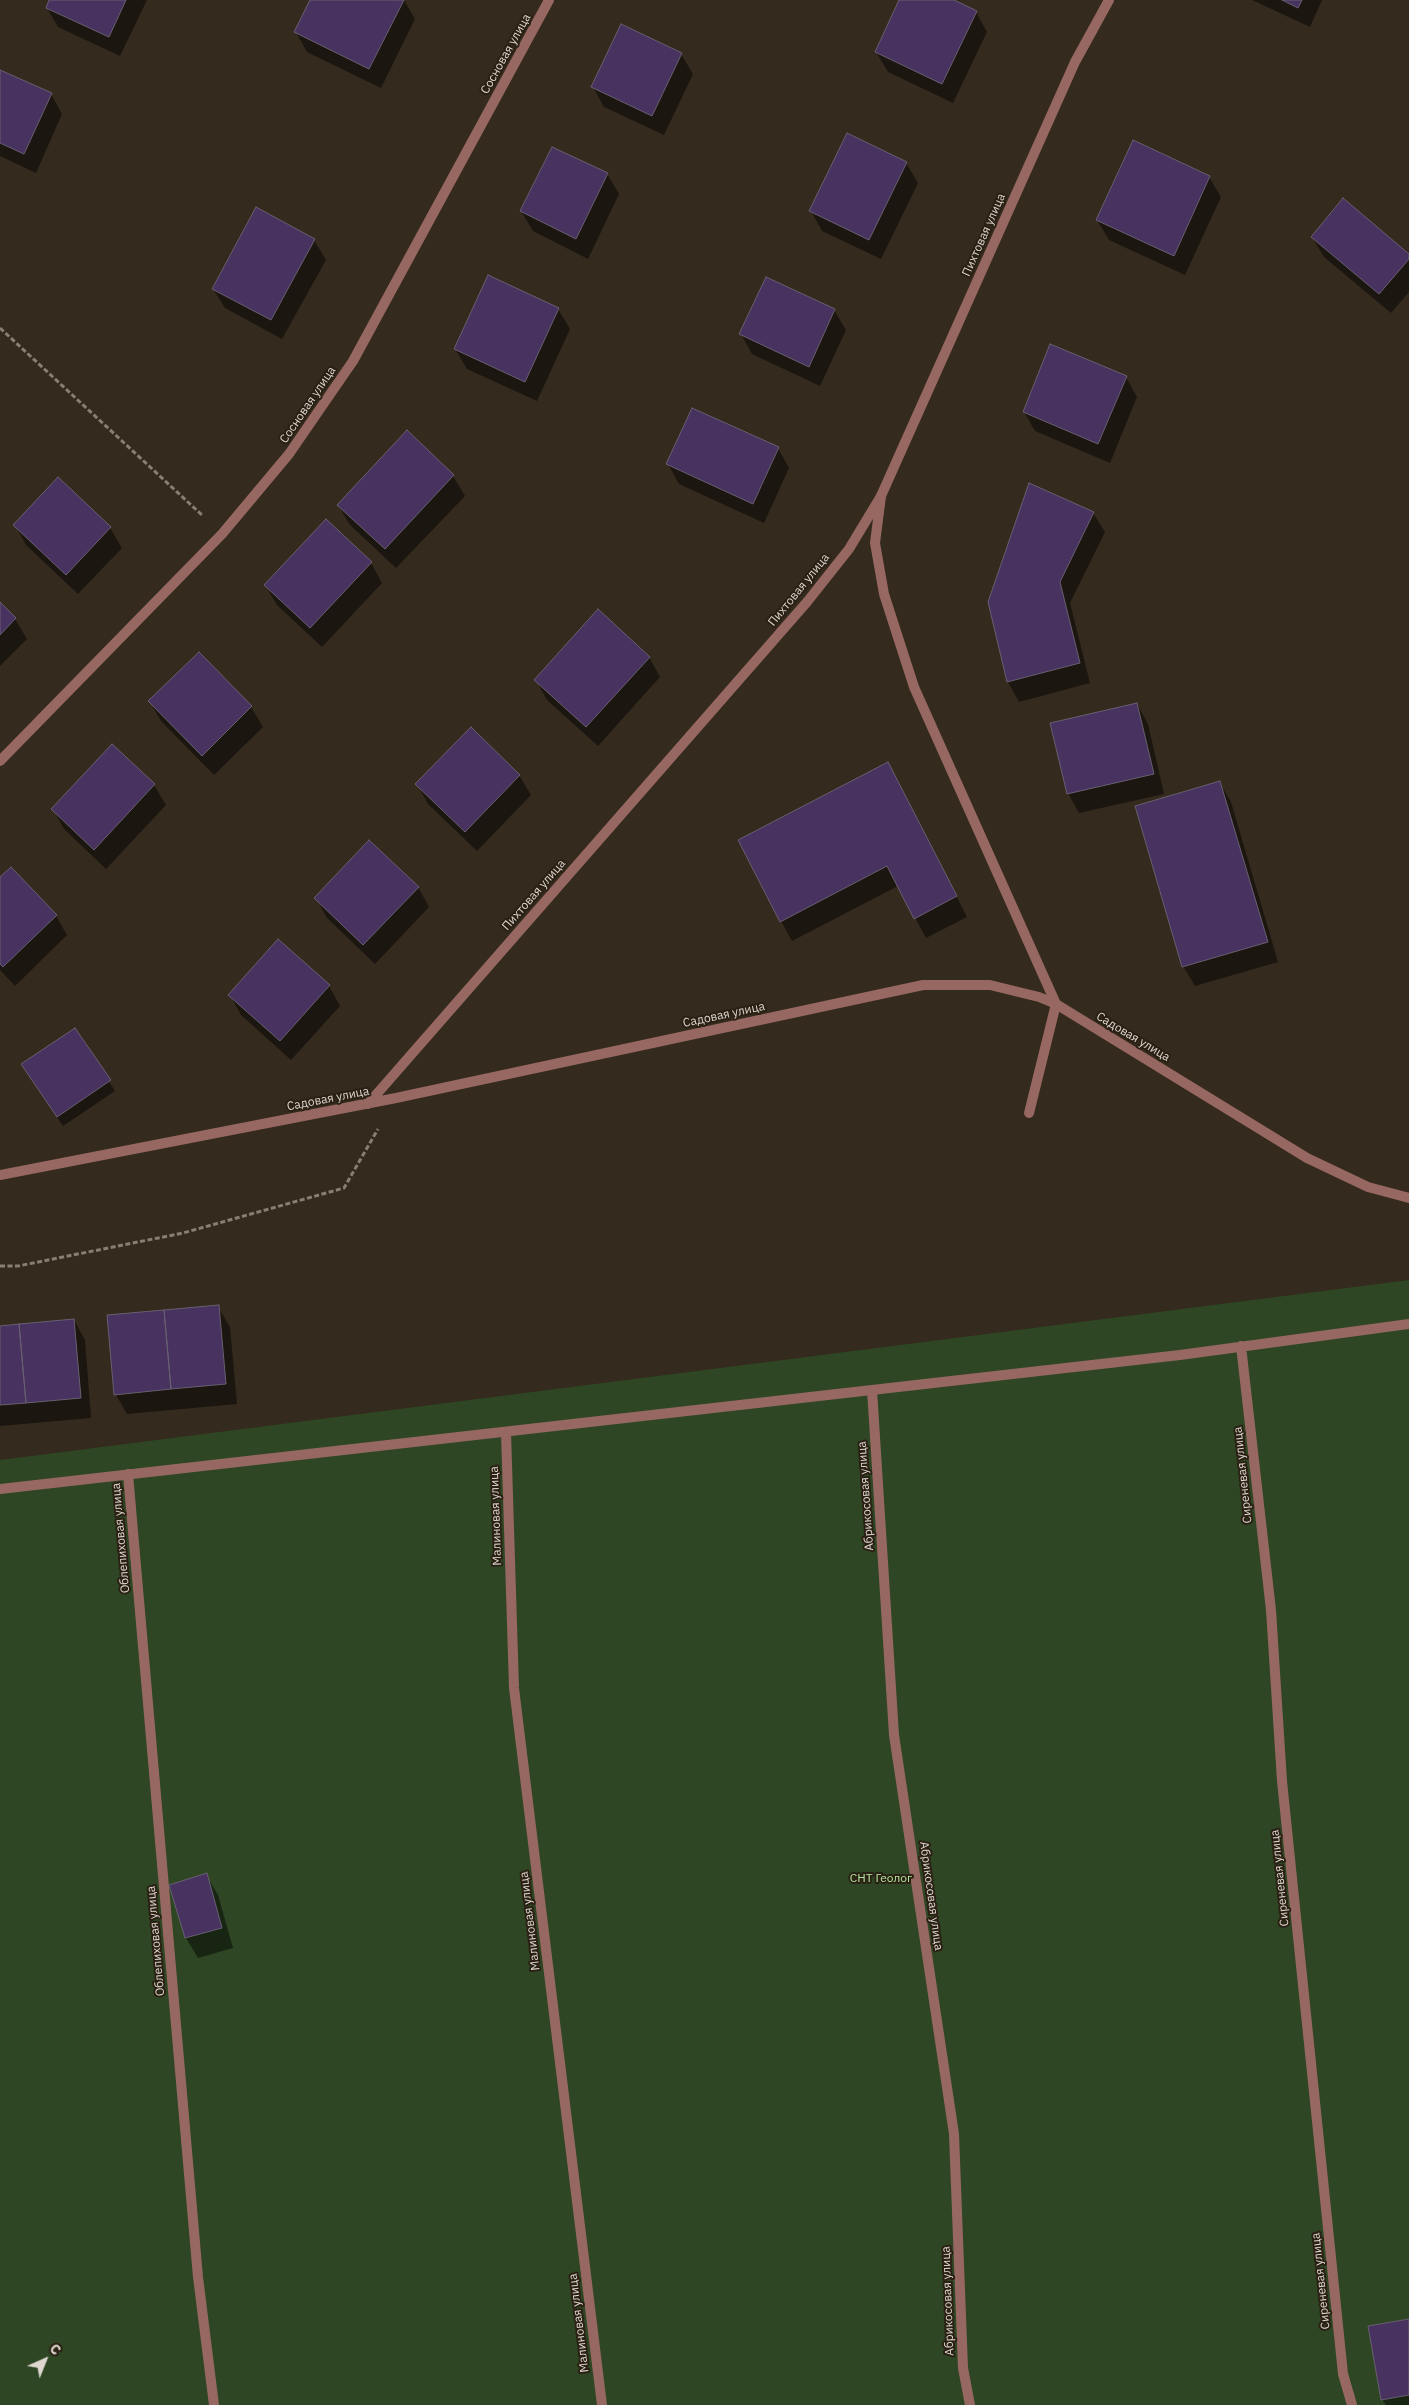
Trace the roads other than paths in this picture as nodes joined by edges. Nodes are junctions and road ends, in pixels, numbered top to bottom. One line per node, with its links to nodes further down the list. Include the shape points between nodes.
1 (549, 0): 4 (street, Сосновая улица, via 353,361 289,454 222,534)
2 (1109, 0): 3 (street, Пихтовая улица, via 1075,62)
3 (881, 496): 5 (street, via 875,543 884,594 914,687); 6 (street, Пихтовая улица, via 849,549 807,602)
4 (0, 761)
5 (1056, 1004): 6 (street, Садовая улица, via 990,985 923,985); 7 (street); 9 (street, Садовая улица, via 1307,1158 1368,1187)
6 (368, 1104): 8 (street, Садовая улица)
7 (1029, 1113)
8 (0, 1175)
9 (1409, 1198)
10 (1409, 1324): 11 (street)
11 (1241, 1346): 12 (street); 19 (street, Сиреневая улица, via 1271,1610 1282,1781 1343,2374)
12 (872, 1390): 13 (street); 18 (street, Абрикосовая улица, via 894,1735 954,2134 963,2368)
13 (506, 1432): 14 (street); 17 (street, Малиновая улица, via 514,1688)
14 (128, 1474): 15 (street); 16 (street, Облепиховая улица, via 198,2276)
15 (0, 1489)
16 (214, 2405)
17 (602, 2405)
18 (970, 2405)
19 (1352, 2405)

